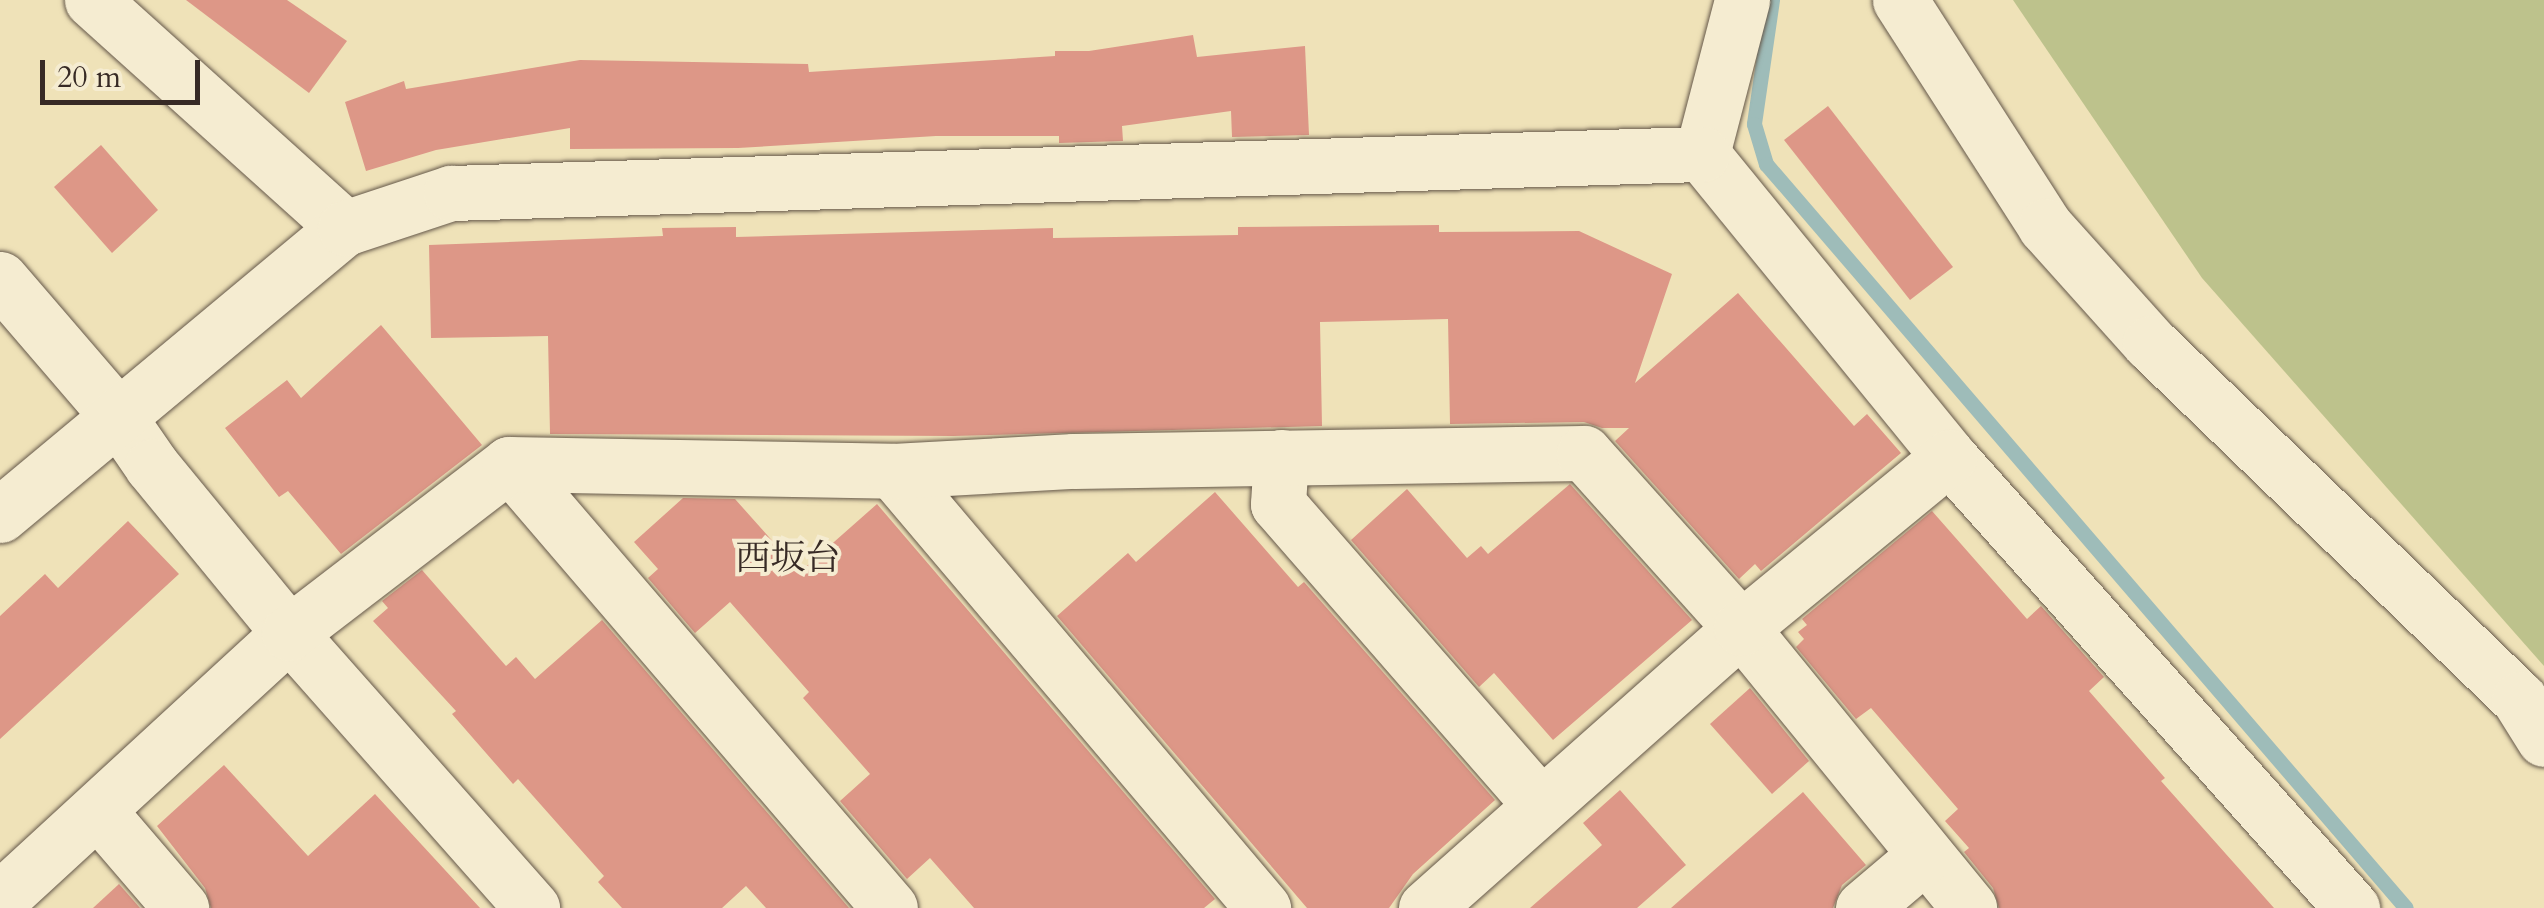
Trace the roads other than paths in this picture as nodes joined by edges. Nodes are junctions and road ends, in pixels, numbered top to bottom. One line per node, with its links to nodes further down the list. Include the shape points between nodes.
1 (92, 0): 5 (street)
2 (1742, 0): 4 (street)
3 (1900, 0): 15 (street, via 2044,226 2150,343 2519,699)
4 (1702, 154): 5 (street, via 451,193); 9 (street)
5 (345, 228): 7 (street)
6 (0, 279): 7 (street)
7 (117, 416): 12 (street); 14 (street)
8 (1280, 457): 11 (street); 13 (street, via 1584,453); 16 (street, via 1278,504)
9 (1949, 457): 13 (street); 27 (street)
10 (510, 464): 11 (street); 14 (street); 22 (street)
11 (893, 472): 23 (street)
12 (0, 514)
13 (1741, 628): 16 (street); 18 (street)
14 (289, 632): 17 (street); 21 (street)
15 (2544, 739)
16 (1540, 804): 24 (street)
17 (98, 811): 19 (street); 20 (street)
18 (1924, 856): 25 (street); 26 (street)
19 (0, 899)
20 (181, 908)
21 (532, 908)
22 (890, 908)
23 (1263, 908)
24 (1426, 908)
25 (1863, 908)
26 (1969, 908)
27 (2352, 908)

